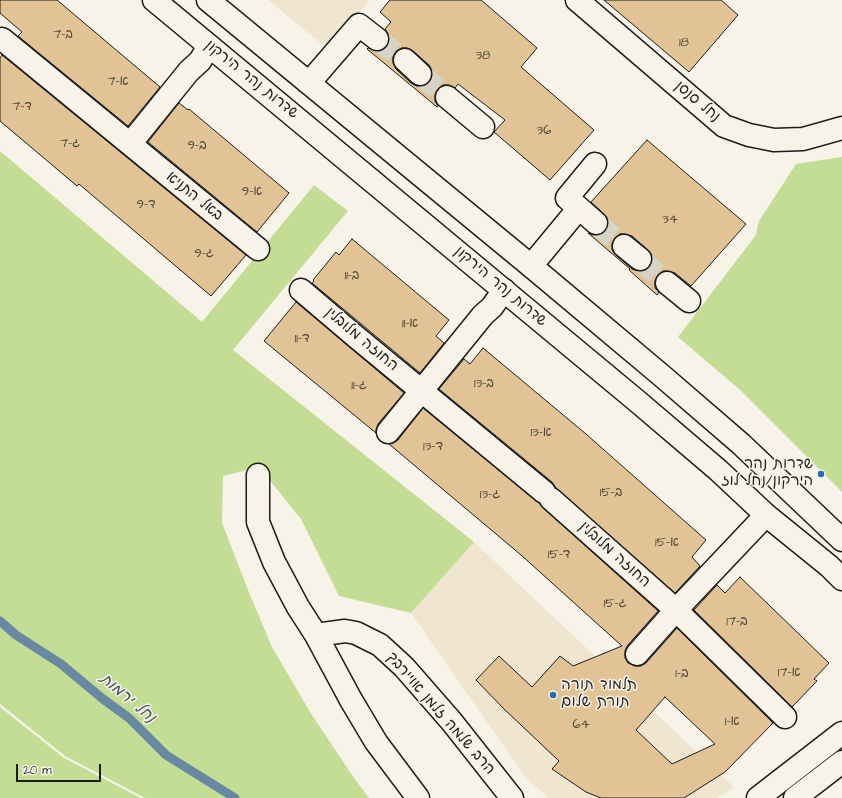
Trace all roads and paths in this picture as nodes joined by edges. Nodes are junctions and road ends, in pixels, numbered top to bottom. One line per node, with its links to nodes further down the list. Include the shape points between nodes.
1 (154, 0): 6 (main road, שדרות נהר הירקון)
2 (208, 0): 7 (main road)
3 (577, 0): 10 (main road, נחל סנסן, via 724,126 774,140 803,139)
4 (2, 39): 11 (main road, באל התניא)
5 (377, 39): 7 (main road, via 359,25)
6 (209, 46): 11 (main road, via 200,61); 19 (main road, שדרות נהר הירקון)
7 (309, 83): 16 (main road)
8 (447, 97): 9 (main road)
9 (483, 127)
10 (842, 128)
11 (130, 144): 15 (main road, באל התניא)
12 (595, 164): 13 (main road, via 567,198)
13 (579, 208): 14 (main road); 16 (main road)
14 (596, 223)
15 (258, 249)
16 (531, 266): 25 (main road, via 741,444)
17 (667, 283): 20 (main road)
18 (301, 290): 21 (main road, החוזה מלובלין)
19 (504, 290): 21 (main road, via 492,308); 24 (main road, שדרות נהר הירקון, via 718,470)
20 (688, 301)
21 (421, 390): 22 (main road); 27 (main road, החוזה מלובלין, via 548,496)
22 (388, 432)
23 (258, 475): 28 (main road, via 258,522 274,562)
24 (766, 515): 26 (main road, שדרות נהר הירקון); 27 (main road)
25 (842, 540)
26 (842, 579)
27 (676, 610): 29 (main road); 30 (main road, החוזה מלובלין)
28 (316, 635): 33 (main road, via 376,742); 34 (main road, הרב שלמה זלמן אויירבך, via 345,631 356,633 380,645 404,667 452,722)
29 (637, 654)
30 (785, 717)
31 (842, 732): 35 (main road)
32 (842, 762): 36 (main road)
33 (418, 798)
34 (512, 798)
35 (758, 798)
36 (796, 798)

